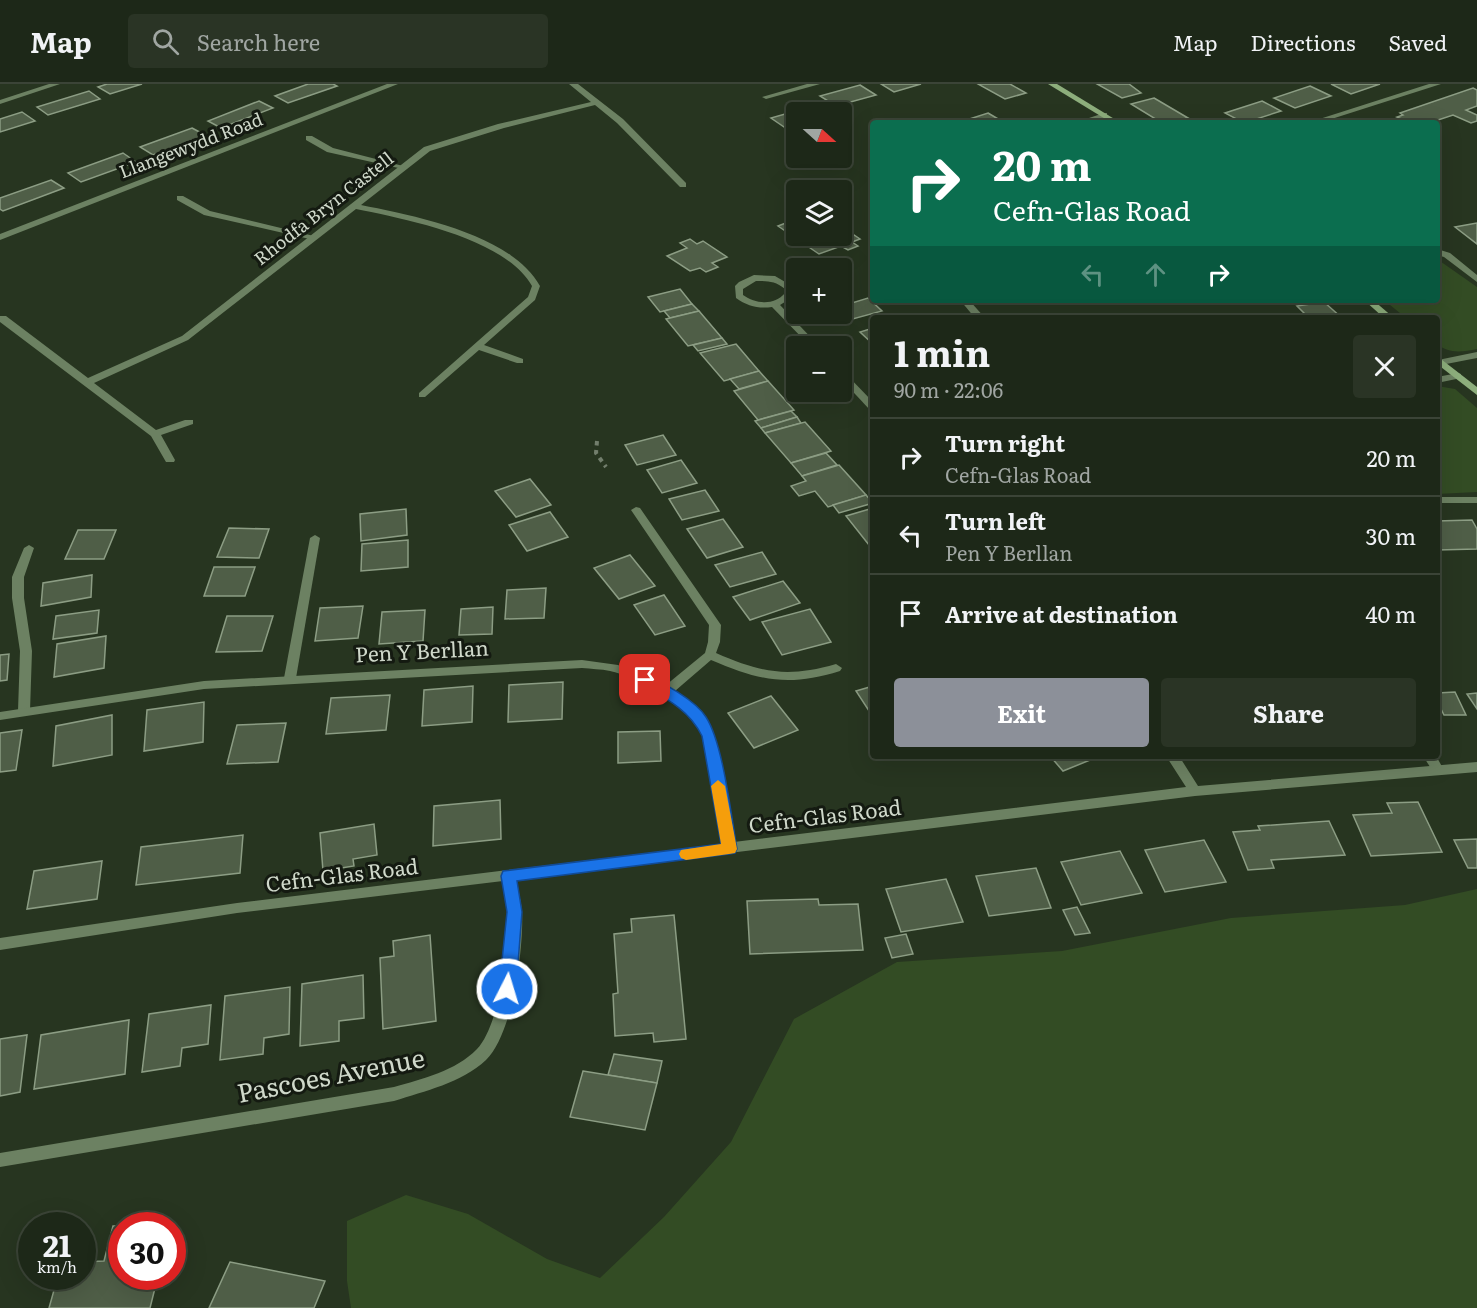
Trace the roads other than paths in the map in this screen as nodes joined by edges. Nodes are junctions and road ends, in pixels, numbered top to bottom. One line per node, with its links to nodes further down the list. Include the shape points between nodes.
1 (56, 84): 8 (street)
2 (394, 84): 19 (street, Llangewydd Road)
3 (573, 84): 9 (street)
4 (816, 84): 7 (street)
5 (1052, 84): 10 (street)
6 (1437, 84): 13 (street)
7 (766, 97)
8 (0, 102)
9 (598, 102): 15 (street, Rhodfa Bryn Castell, via 427,149); 16 (street)
10 (1104, 115): 11 (street); 12 (street)
11 (1088, 120)
12 (1112, 120)
13 (1321, 120)
14 (309, 138): 15 (street, via 330,150)
15 (403, 167): 18 (street, Rhodfa Bryn Castell)
16 (683, 185)
17 (180, 198): 20 (street, via 207,213)
18 (355, 206): 20 (street, Rhodfa Bryn Castell); 30 (street, via 444,225 482,241 529,272 536,286 532,298)
19 (0, 237)
20 (315, 237): 37 (street, Rhodfa Bryn Castell, via 185,338)
21 (1440, 253): 22 (street)
22 (1477, 279)
23 (967, 303): 26 (street)
24 (1372, 303): 27 (street)
25 (774, 304): 25 (street, via 789,293 780,281 754,278 738,288 743,300 758,305); 29 (street)
26 (977, 315)
27 (1386, 315)
28 (1, 318): 37 (street)
29 (805, 336)
30 (477, 346): 33 (street); 40 (street)
31 (1477, 355): 32 (street)
32 (1440, 360)
33 (520, 361)
34 (1440, 361): 35 (street)
35 (1458, 376): 36 (street); 39 (street)
36 (1440, 379)
37 (88, 382): 43 (street)
38 (852, 386): 41 (street)
39 (1477, 392)
40 (422, 395)
41 (870, 405)
42 (189, 422): 43 (street)
43 (155, 434): 44 (street)
44 (170, 460)
45 (1440, 500): 46 (street)
46 (1477, 500)
47 (636, 510): 50 (street, via 715,625)
48 (315, 538): 52 (street)
49 (29, 548): 54 (street, via 18,577 26,651)
50 (710, 655): 51 (street, via 784,679 813,676); 53 (street)
51 (836, 668)
52 (290, 678): 53 (street, Pen Y Berllan, via 582,664 612,668); 54 (street, Pen Y Berllan, via 204,684)
53 (666, 692): 61 (street, Pen Y Berllan, via 700,718 709,736)
54 (24, 711): 55 (street, Pen Y Berllan)
55 (0, 716)
56 (1174, 759): 60 (street)
57 (1431, 759): 59 (street)
58 (1477, 767): 59 (street, Cefn-Glas Road)
59 (1438, 770): 60 (street, Cefn-Glas Road)
60 (1195, 791): 61 (street, Cefn-Glas Road)
61 (729, 849): 62 (street, Cefn-Glas Road)
62 (509, 876): 63 (street, Cefn-Glas Road, via 237,908); 64 (street, Pascoes Avenue, via 515,912 507,989 496,1035 483,1053 453,1075 394,1094)
63 (0, 944)
64 (0, 1160)

